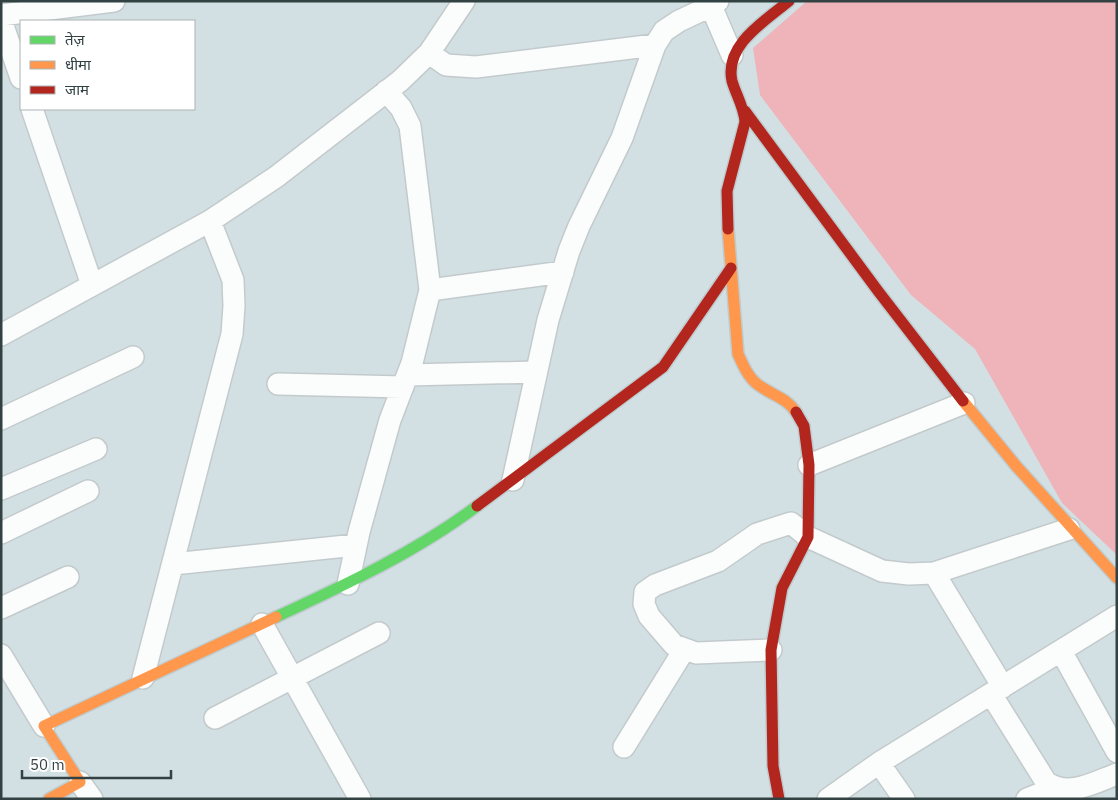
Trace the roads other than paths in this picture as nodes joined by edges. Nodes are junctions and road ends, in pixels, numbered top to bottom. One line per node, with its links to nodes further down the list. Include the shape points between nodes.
1 (114, 1): 5 (street)
2 (464, 1): 8 (street)
3 (789, 1): 9 (street, via 744,40)
4 (714, 4): 7 (street, via 664,31); 9 (street)
5 (1, 15)
6 (1, 20): 10 (street)
7 (655, 45): 8 (street, via 476,67 446,65); 16 (street, via 622,138 579,226)
8 (429, 54): 11 (street)
9 (732, 55): 13 (street, via 732,82)
10 (20, 75)
11 (386, 91): 14 (street, via 276,178); 18 (street, via 401,108 410,126)
12 (32, 110): 17 (street)
13 (745, 111): 15 (street, via 744,127 726,182); 24 (street)
14 (210, 221): 17 (street); 35 (street, via 233,280 232,334)
15 (731, 268): 27 (street, via 738,354 757,384 782,397 793,408 804,426); 28 (street, via 663,367)
16 (563, 272): 18 (street); 21 (street)
17 (92, 285): 19 (street)
18 (430, 290): 22 (street)
19 (1, 335)
20 (133, 357): 25 (street)
21 (536, 372): 22 (street); 28 (street)
22 (406, 380): 23 (street); 34 (street, via 390,420)
23 (278, 384)
24 (964, 403): 27 (street); 31 (street)
25 (1, 419)
26 (96, 449): 29 (street)
27 (809, 465): 33 (street)
28 (513, 480): 39 (street, via 450,526)
29 (1, 489)
30 (88, 491): 32 (street)
31 (1069, 529): 36 (street); 38 (street)
32 (1, 533)
33 (808, 537): 36 (street, via 882,571); 44 (street, via 791,523 778,526 757,534 718,562 655,585 645,592 644,604 649,616 674,645); 45 (street, via 782,588)
34 (356, 545): 35 (street); 39 (street)
35 (172, 564): 48 (street)
36 (934, 573): 50 (street)
37 (68, 577): 40 (street)
38 (1117, 578)
39 (348, 584): 42 (street)
40 (1, 608)
41 (1117, 616): 46 (street)
42 (262, 624): 48 (street); 49 (street)
43 (379, 633): 49 (street)
44 (684, 650): 45 (street, via 696,653); 53 (street)
45 (771, 650): 61 (street, via 773,766)
46 (1061, 651): 50 (street); 54 (street)
47 (1, 655): 52 (street)
48 (143, 678): 52 (street)
49 (292, 678): 51 (street); 60 (street)
50 (997, 690): 55 (street); 57 (street, via 1046,782)
51 (215, 718)
52 (44, 726): 58 (street)
53 (624, 746)
54 (1117, 752)
55 (879, 763): 62 (street); 63 (street)
56 (1117, 774): 57 (street, via 1076,789)
57 (1054, 788): 64 (street)
58 (86, 791): 59 (street)
59 (49, 799)
60 (360, 799)
61 (779, 799)
62 (828, 799)
63 (904, 799)
64 (1027, 799)

